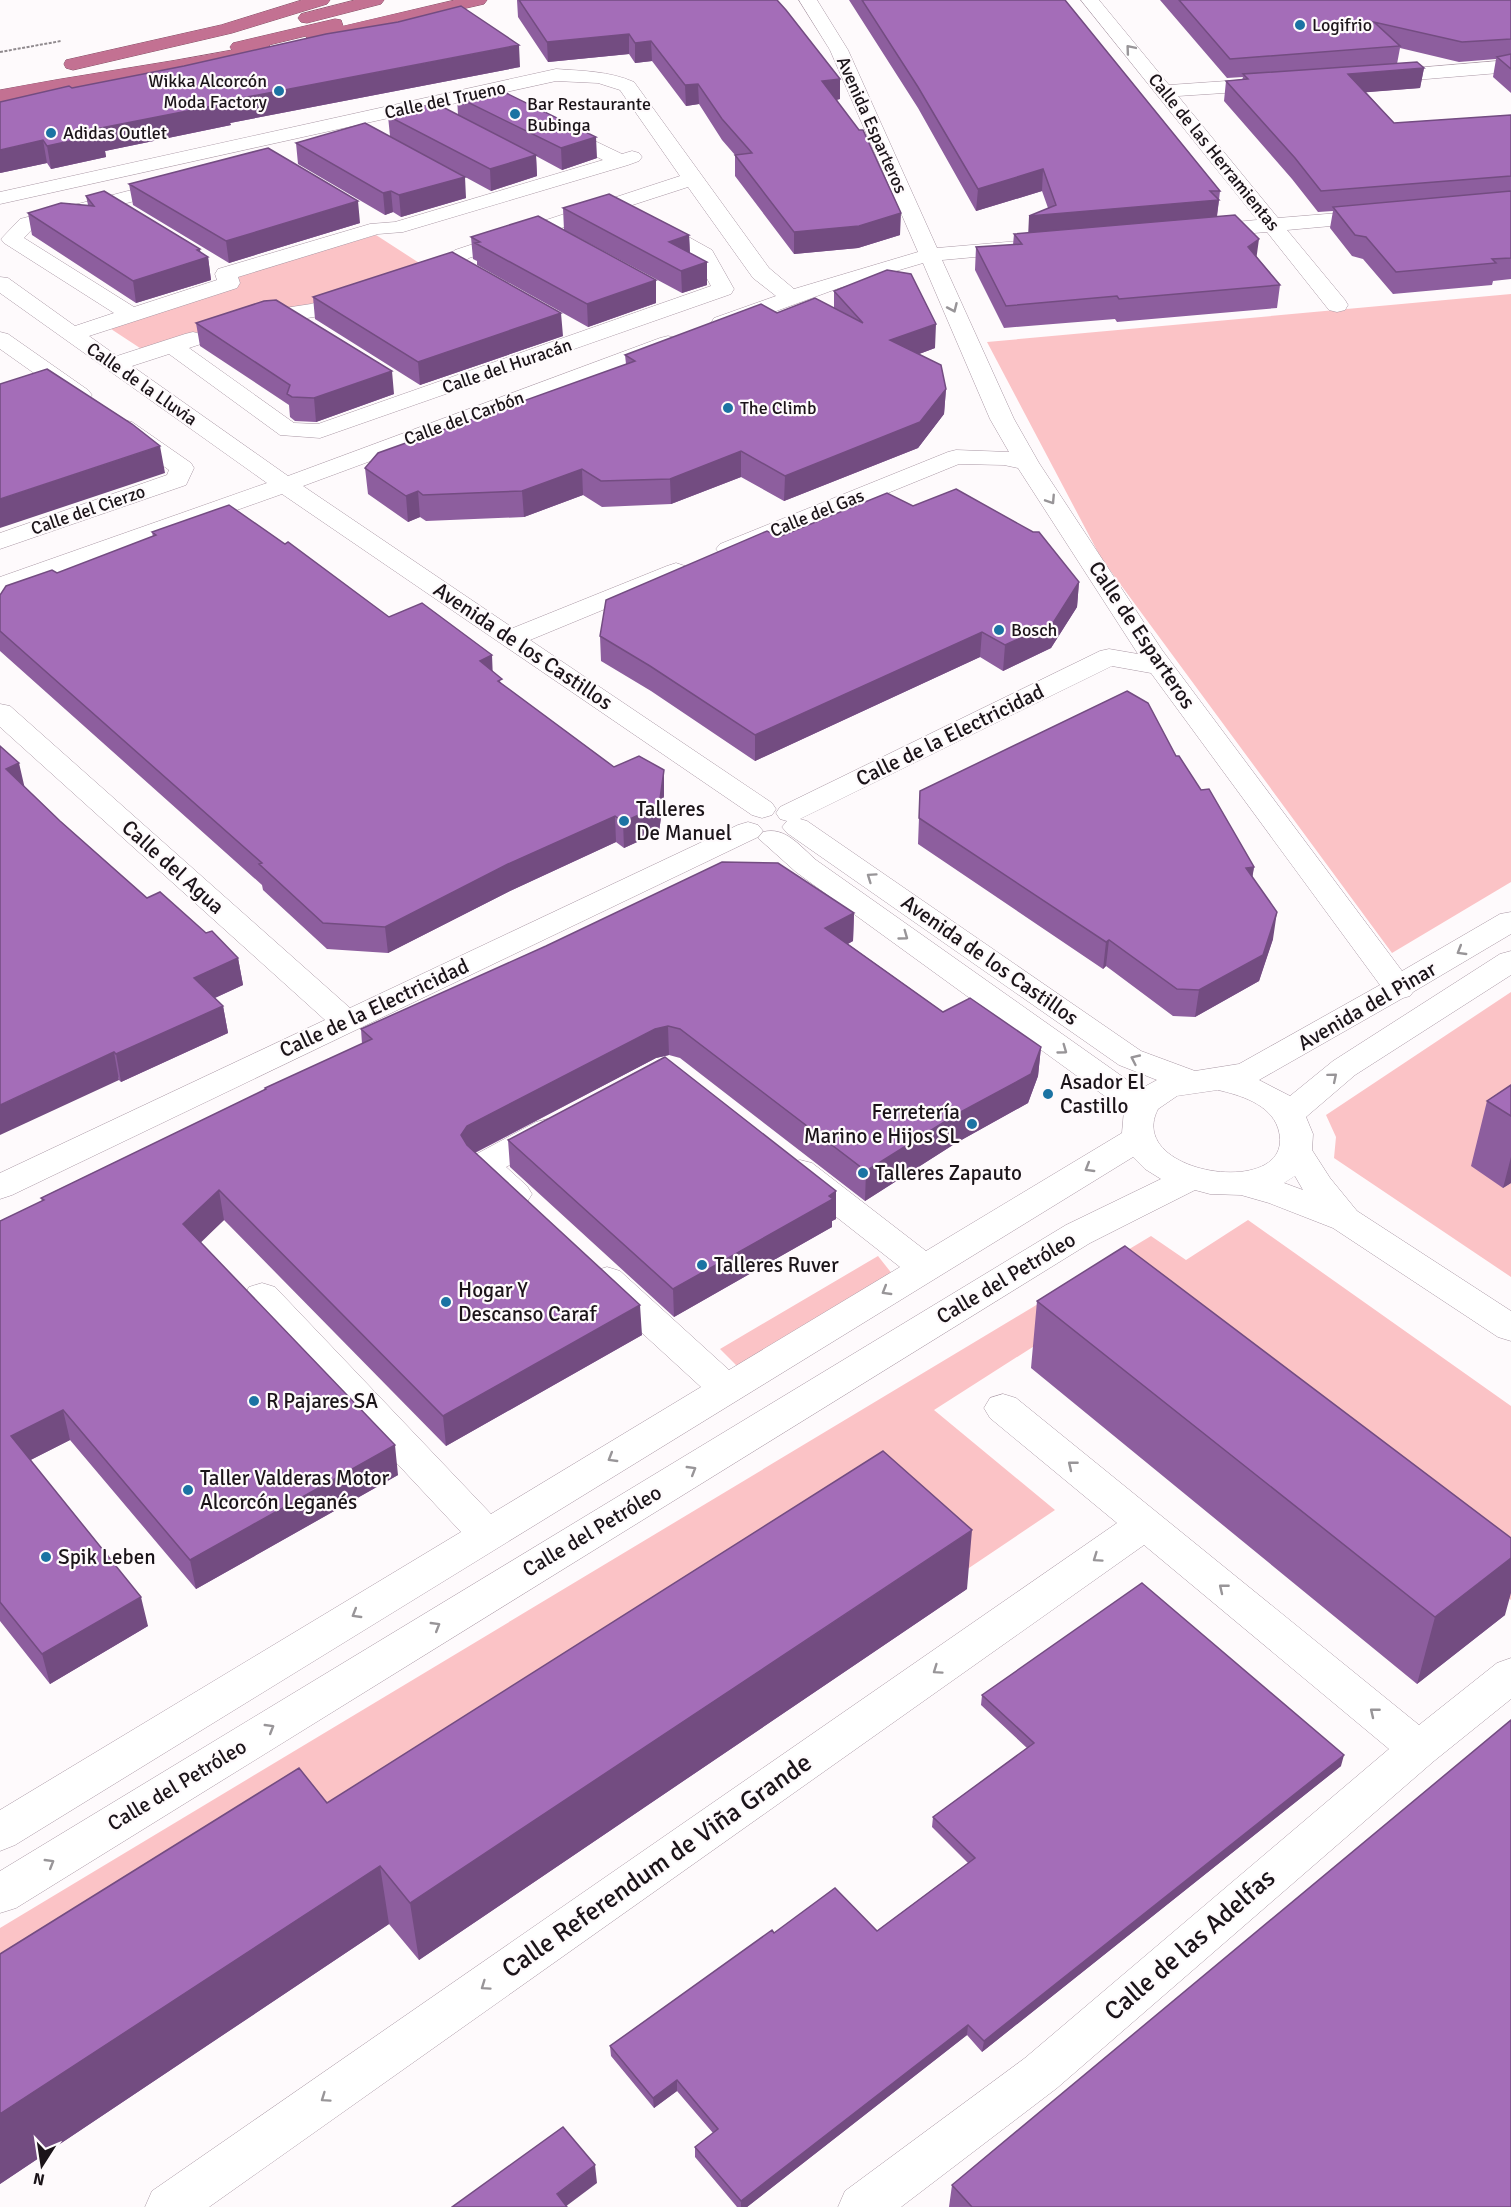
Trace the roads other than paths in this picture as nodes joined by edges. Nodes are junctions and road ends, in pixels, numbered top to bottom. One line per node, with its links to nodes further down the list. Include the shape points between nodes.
1 (321, 0): 8 (highway, via 226,28)
2 (375, 0): 8 (highway, via 235,34)
3 (423, 0): 12 (highway, via 284,36)
4 (478, 0): 12 (highway, via 145,73)
5 (808, 0): 36 (street, Avenida Esparteros, via 839,50)
6 (1090, 0): 13 (street, Calle de las Herramientas, one-way to 6)
7 (1511, 66): 9 (street)
8 (22, 76): 10 (highway)
9 (1358, 78)
10 (0, 81)
11 (1286, 83): 13 (street)
12 (41, 88): 14 (highway)
13 (1165, 91): 30 (street, Calle de las Herramientas)
14 (0, 96)
15 (541, 120): 17 (street)
16 (668, 146): 17 (street); 20 (street, Calle del Trueno); 23 (street, Calle del Trueno, via 627,86 598,77 556,75)
17 (621, 160): 19 (street)
18 (540, 168): 19 (street)
19 (561, 179): 24 (street)
20 (692, 179): 26 (street); 45 (street, Calle del Trueno, via 761,273)
21 (196, 180): 25 (street)
22 (461, 184): 24 (street)
23 (0, 198)
24 (490, 200): 31 (street); 32 (street)
25 (108, 202): 28 (street); 48 (street, via 27,223 11,239)
26 (614, 204): 31 (street); 46 (street, Calle del Huracán, via 705,254 723,290)
27 (359, 211): 32 (street)
28 (128, 214)
29 (1392, 215): 30 (street)
30 (1273, 225): 33 (street); 47 (street, Calle de las Herramientas)
31 (543, 227): 34 (street); 38 (street, via 462,254)
32 (388, 228): 39 (street, via 377,228)
33 (1187, 232)
34 (563, 238)
35 (1035, 246): 36 (street, Calle del Carbón)
36 (929, 255): 45 (street, Calle del Carbón, via 860,273); 59 (street, Calle de Esparteros, one-way to 59)
37 (206, 262): 39 (street)
38 (453, 263): 40 (street); 41 (street)
39 (226, 274): 48 (street, via 229,283)
40 (474, 274)
41 (404, 282)
42 (0, 283): 52 (street, Calle de la Lluvia)
43 (381, 289): 49 (street, via 314,310)
44 (662, 294): 46 (street)
45 (792, 297): 62 (street, Calle del Carbón)
46 (682, 305): 53 (street, Calle del Huracán)
47 (1337, 305)
48 (131, 314): 52 (street)
49 (286, 314): 51 (street); 54 (street, via 262,316)
50 (566, 326): 53 (street)
51 (316, 333)
52 (72, 334): 56 (street, Calle de la Lluvia)
53 (587, 338): 58 (street, Calle del Huracán)
54 (172, 346): 56 (street); 58 (street, Calle del Huracán, via 288,430 320,431)
55 (5, 349): 64 (street, Calle del Cierzo, via 182,468 177,480)
56 (114, 364): 62 (street, Calle de la Lluvia)
57 (398, 384): 58 (street)
58 (418, 397)
59 (1002, 419): 60 (street, Calle del Gas); 61 (street, Calle de Esparteros)
60 (956, 457): 61 (street, Calle del Gas, via 1004,458); 68 (street, Calle del Gas)
61 (1027, 463): 67 (street, Calle de Esparteros, one-way to 67)
62 (285, 484): 66 (street, Calle del Carbón); 68 (street, Avenida de los Castillos)
63 (0, 513): 64 (street)
64 (24, 532): 65 (street, Calle del Cierzo)
65 (0, 541)
66 (0, 586)
67 (1133, 625): 69 (street, Calle de la Electricidad); 70 (street, Calle de Esparteros)
68 (511, 638): 72 (street, Avenida de los Castillos)
69 (1109, 657): 70 (street); 72 (street, Calle de la Electricidad)
70 (1156, 660): 75 (street, Calle de Esparteros)
71 (0, 712): 76 (street, Calle del Agua)
72 (774, 824): 76 (street, Calle de la Electricidad); 77 (street, Avenida de los Castillos, one-way to 72, via 1130,1058); 80 (street, Avenida de los Castillos, one-way to 80, via 816,873)
73 (1511, 921): 75 (street, Avenida del Pinar, one-way to 75)
74 (1511, 961): 78 (street, Avenida del Pinar, one-way to 74, via 1344,1068)
75 (1399, 989): 77 (street, Avenida del Pinar, via 1249,1072)
76 (345, 1022): 85 (street, Calle de la Electricidad)
77 (1203, 1080): 78 (street, via 1246,1086 1271,1098); 80 (street, via 1161,1089)
78 (1289, 1114): 81 (street, via 1297,1132)
79 (575, 1116): 86 (street, via 483,1165)
80 (1140, 1122): 83 (street, via 1148,1154); 89 (street, one-way to 89)
81 (1295, 1150): 84 (street, via 1283,1167 1266,1178); 87 (street)
82 (780, 1156): 89 (street)
83 (1189, 1179): 84 (street); 99 (street, Calle del Petróleo, one-way to 83, via 1078,1234)
84 (1242, 1184): 87 (street, via 1281,1194)
85 (0, 1187)
86 (534, 1212)
87 (1345, 1220): 91 (street)
88 (585, 1259): 92 (street)
89 (924, 1268): 92 (street, one-way to 92)
90 (262, 1296): 95 (street)
91 (1511, 1328)
92 (726, 1389): 95 (street, one-way to 95)
93 (1003, 1408): 94 (street, one-way to 93)
94 (1145, 1524): 97 (street, one-way to 94); 100 (street, Calle Referendum de Viña Grande, one-way to 100)
95 (487, 1534): 98 (street, one-way to 98)
96 (1511, 1675): 97 (street, Calle de las Adelfas)
97 (1419, 1749): 101 (street, Calle de las Adelfas, via 1041,2073)
98 (0, 1832)
99 (0, 1894)
100 (169, 2207)
101 (862, 2207)

